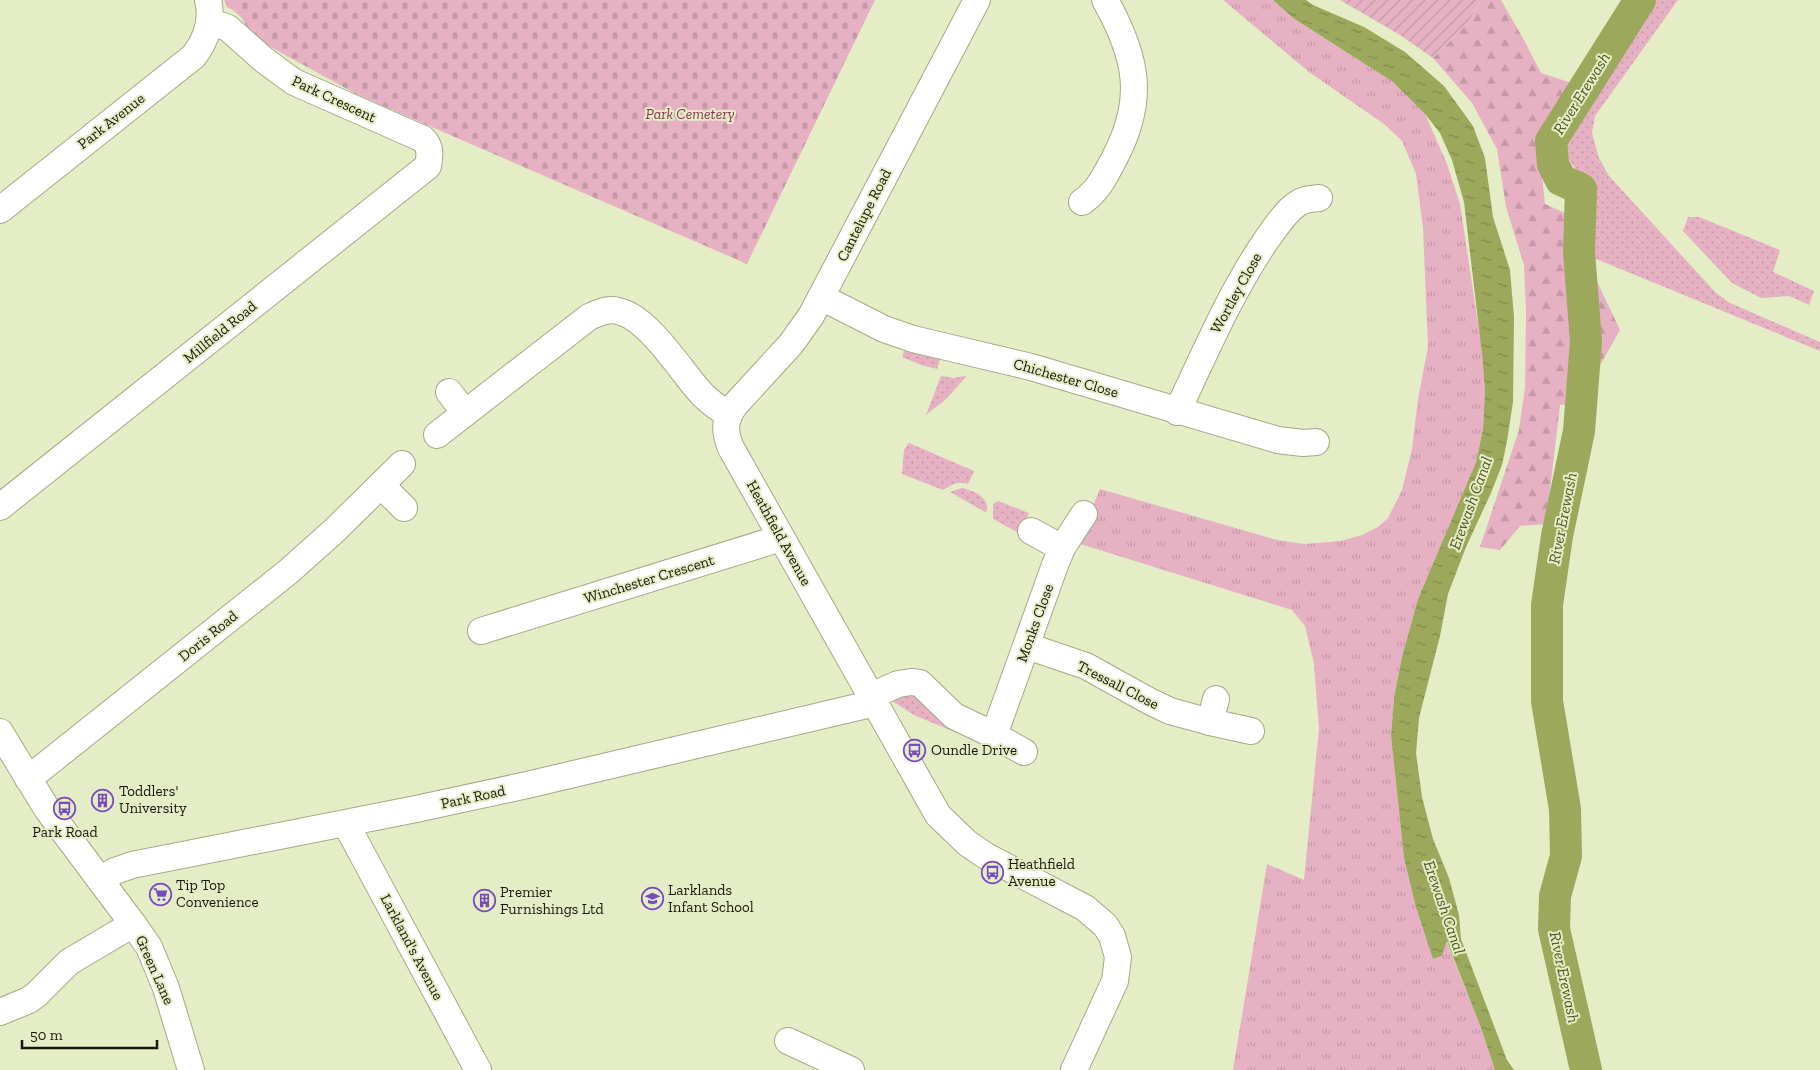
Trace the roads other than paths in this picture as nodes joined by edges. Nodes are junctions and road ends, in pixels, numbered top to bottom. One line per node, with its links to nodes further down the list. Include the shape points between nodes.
1 (977, 0): 8 (street, Cantelupe Road)
2 (1105, 0): 6 (street, via 1130,57 1135,85 1134,103 1130,124 1118,153 1102,181)
3 (209, 11): 4 (street, Park Crescent, via 220,25 228,28 294,82 423,139); 7 (street, Park Avenue, via 201,47 194,56)
4 (430, 151): 17 (street, Millfield Road, via 428,166)
5 (1319, 198): 10 (street, Wortley Close, via 1297,204 1287,213 1252,260)
6 (1082, 202)
7 (0, 210)
8 (821, 297): 10 (street, Chichester Close, via 884,329 912,339 1030,367); 12 (street, Cantelupe Road, via 804,327)
9 (449, 392): 11 (street)
10 (1177, 412): 14 (street, Chichester Close, via 1278,440)
11 (465, 413): 12 (street, via 589,317 611,310 640,321 702,394); 13 (street)
12 (728, 415): 21 (street, Heathfield Avenue, via 727,439)
13 (437, 435)
14 (1316, 442)
15 (402, 464): 16 (street, Doris Road)
16 (381, 485): 18 (street); 30 (street, Doris Road, via 288,572)
17 (0, 507)
18 (404, 508)
19 (1084, 514): 22 (street, Monks Close)
20 (1030, 531): 22 (street)
21 (782, 538): 23 (street, Winchester Crescent, via 519,627); 25 (street, Heathfield Avenue)
22 (1062, 548): 24 (street, Monks Close)
23 (481, 631)
24 (1027, 646): 26 (street, Tressall Close, via 1086,666 1170,711 1213,711); 28 (street, Monks Close)
25 (873, 700): 28 (street, via 898,684 920,684 954,716); 31 (street, Park Road, via 527,785); 39 (street, Heathfield Avenue, via 925,796 949,828 986,856 1085,908 1106,925 1112,936 1118,957 1115,981)
26 (1250, 731)
27 (0, 732): 30 (street)
28 (994, 735): 29 (street)
29 (1024, 752)
30 (28, 779): 32 (street)
31 (346, 824): 32 (street, Park Road, via 132,865); 37 (street, Larkland's Avenue)
32 (100, 880): 33 (street, Green Lane)
33 (133, 924): 34 (street, via 70,962 29,1000); 36 (street, Green Lane, via 149,947 166,988)
34 (0, 1012)
35 (788, 1042): 38 (street)
36 (191, 1070)
37 (478, 1070)
38 (851, 1070)
39 (1074, 1070)

